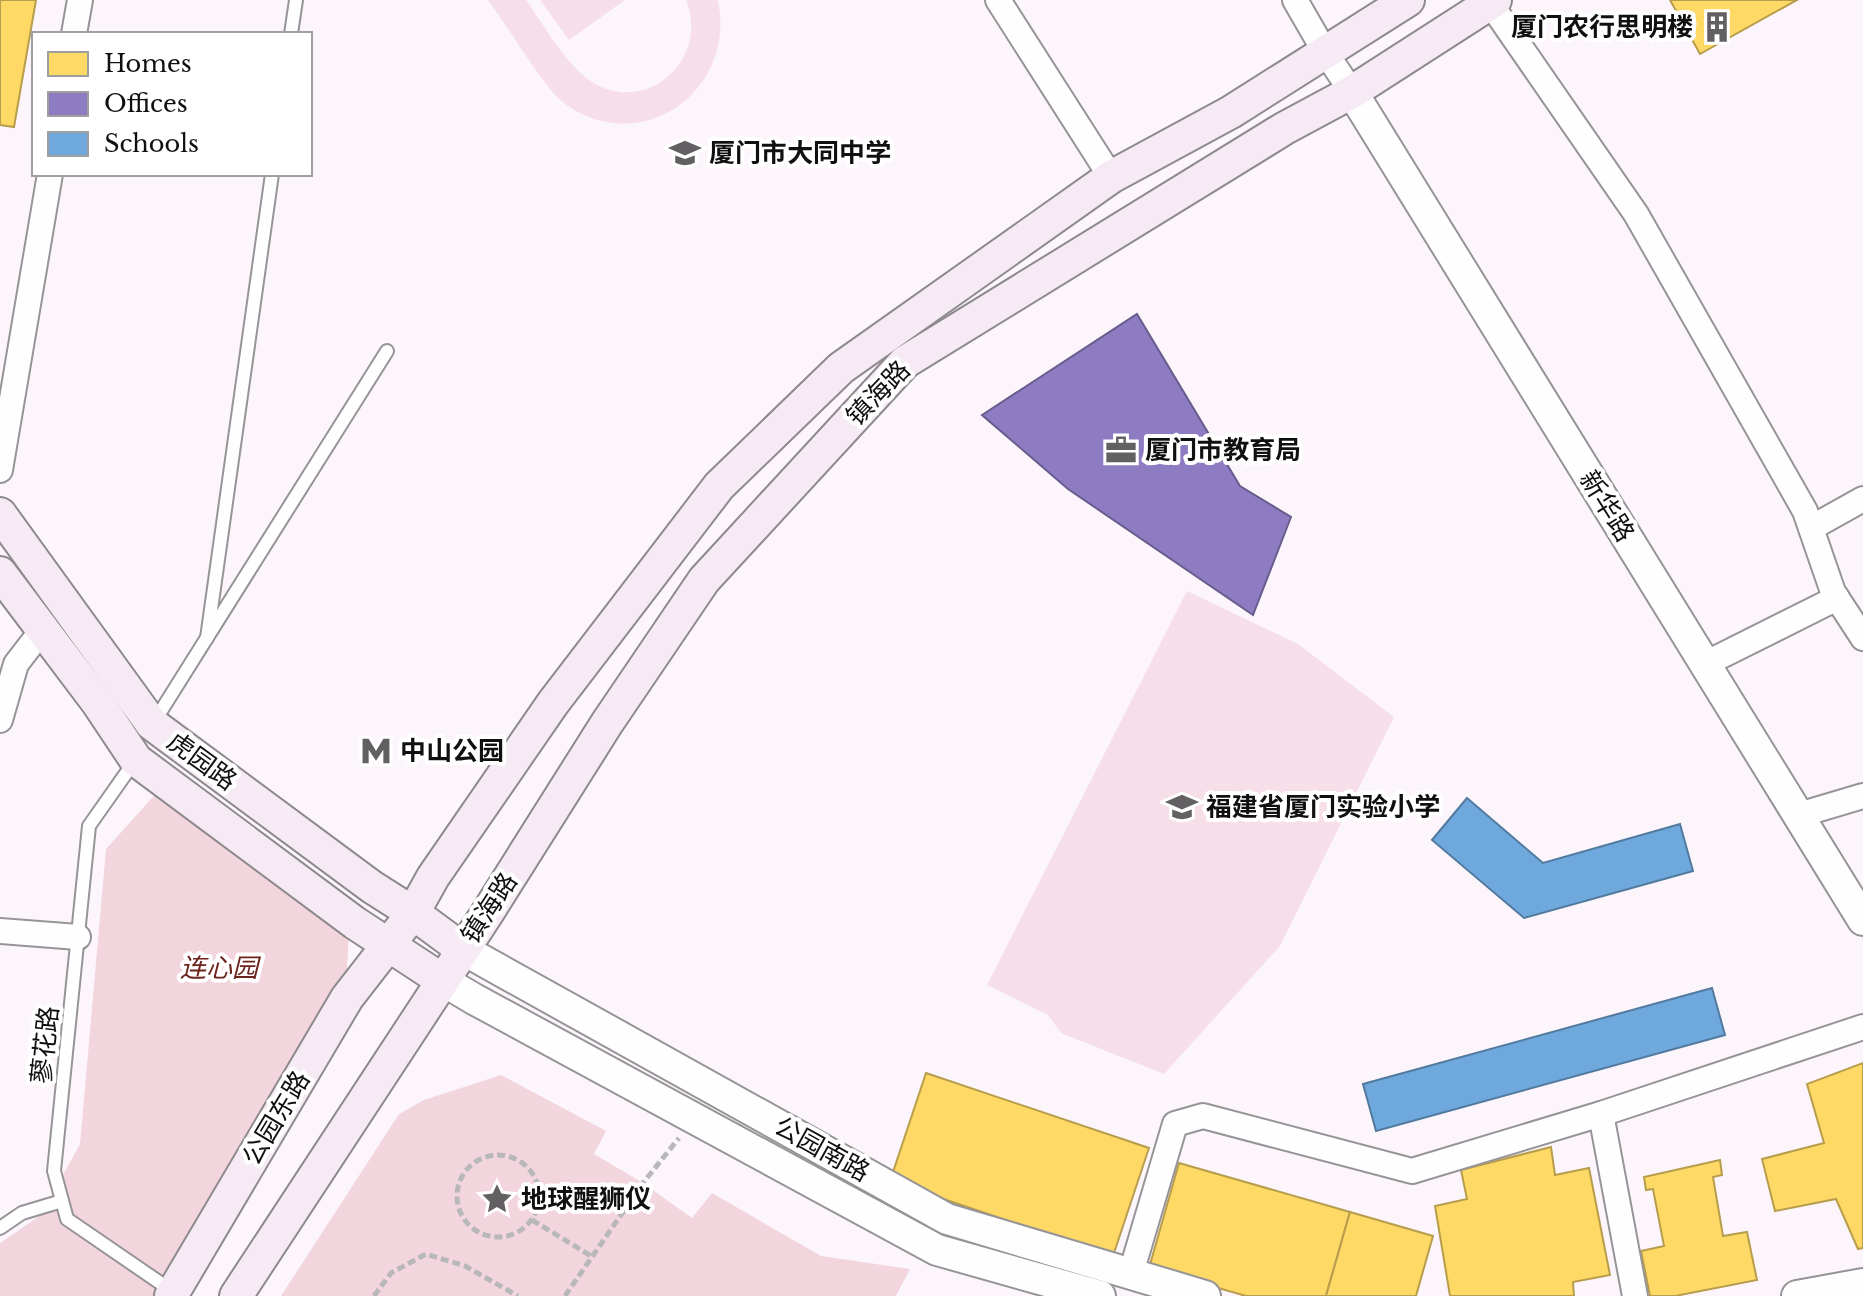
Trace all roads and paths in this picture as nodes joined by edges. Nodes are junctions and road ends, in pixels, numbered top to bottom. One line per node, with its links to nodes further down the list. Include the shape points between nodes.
1 (80, 0): 7 (street)
2 (296, 0): 8 (lane)
3 (998, 0): 13 (street)
4 (1295, 0): 9 (street)
5 (1408, 0): 9 (main road, 镇海路)
6 (1492, 2): 10 (main road, 镇海路); 18 (street, via 1636,214)
7 (74, 32)
8 (291, 32)
9 (1325, 52): 10 (street); 13 (main road, 镇海路, via 1231,112)
10 (1352, 92): 24 (street, 新华路); 35 (main road, 镇海路, via 1271,136 905,362 704,580)
11 (50, 176): 15 (street)
12 (272, 176): 22 (lane)
13 (1111, 177): 30 (main road, 镇海路, via 841,368 719,486 553,703)
14 (387, 351): 22 (lane)
15 (0, 470)
16 (1863, 499): 18 (street)
17 (0, 514): 26 (main road, 虎园路)
18 (1811, 528): 20 (street)
19 (0, 573): 21 (main road, 虎园路)
20 (1837, 598): 23 (street); 24 (street)
21 (43, 629): 25 (street, via 16,664); 27 (main road, 虎园路)
22 (207, 638): 26 (lane)
23 (1863, 638)
24 (1705, 664): 29 (street, 新华路)
25 (0, 720)
26 (152, 724): 30 (main road, 虎园路)
27 (136, 760): 33 (lane, 蓼花路, via 89,826); 34 (main road, 虎园路)
28 (1863, 796): 29 (street)
29 (1799, 815): 31 (street, 新华路)
30 (413, 913): 34 (main road, 镇海路); 35 (main road, 虎园路)
31 (1863, 920)
32 (0, 931): 33 (street)
33 (78, 937): 40 (lane, 蓼花路, via 54,1171)
34 (389, 945): 36 (main road, 虎园路); 46 (main road, 公园东路, via 347,998)
35 (462, 949): 36 (main road, 镇海路); 44 (street, 公园南路, via 947,1219)
36 (442, 980): 39 (street, 公园南路); 47 (main road)
37 (1863, 1027): 38 (street)
38 (1601, 1114): 44 (street, via 1412,1171 1203,1116 1175,1124); 53 (street)
39 (695, 1119): 43 (path); 51 (street, 公园南路, via 937,1250)
40 (62, 1201): 42 (lane, via 22,1213); 46 (lane, 蓼花路, via 67,1219)
41 (532, 1220): 41 (path, via 522,1230 495,1237 469,1225 457,1200 458,1186 473,1162 497,1154 522,1161 540,1194); 43 (path)
42 (0, 1228)
43 (593, 1257): 50 (path)
44 (1131, 1273): 52 (street, 公园南路)
45 (1863, 1284): 54 (street)
46 (172, 1294)
47 (236, 1296)
48 (374, 1296): 49 (path, via 391,1273 426,1254 465,1266)
49 (518, 1296)
50 (565, 1296)
51 (1100, 1296)
52 (1205, 1296)
53 (1635, 1296)
54 (1797, 1296)

